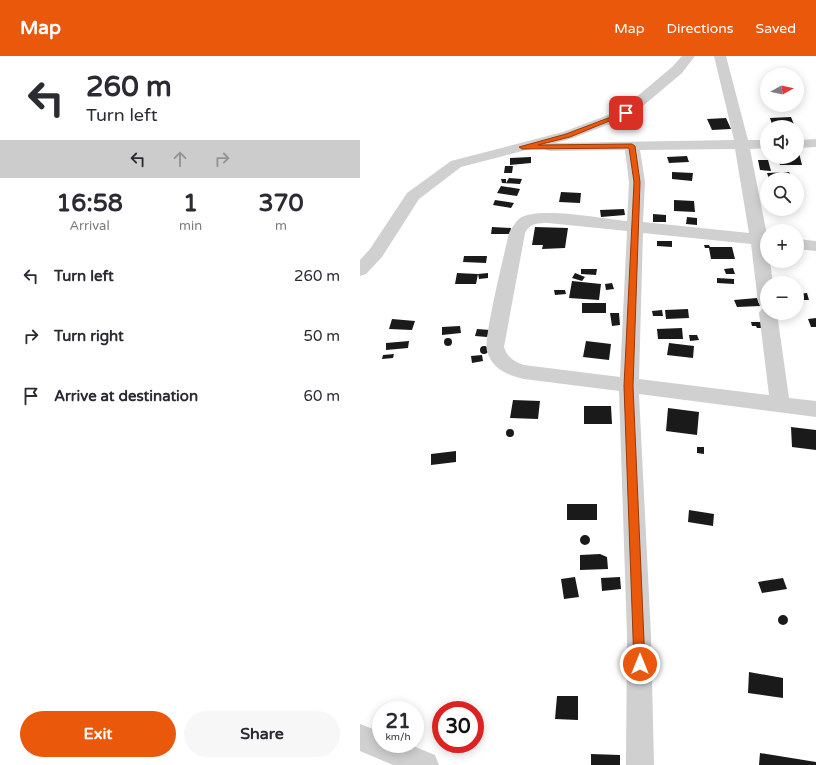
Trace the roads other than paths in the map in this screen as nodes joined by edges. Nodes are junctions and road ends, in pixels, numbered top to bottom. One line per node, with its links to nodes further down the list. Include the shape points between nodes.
1 (689, 56): 8 (street, via 677,70 626,113 568,135)
2 (720, 56): 3 (street, via 730,89)
3 (741, 144): 4 (street); 7 (street); 10 (street)
4 (760, 144)
5 (804, 144): 6 (street)
6 (816, 144)
7 (632, 146): 8 (street); 9 (street, via 637,182)
8 (522, 147): 14 (street, via 456,164 413,196 376,253)
9 (635, 225): 11 (street); 16 (street); 16 (street, via 548,218 527,220 520,225 516,233 496,347 497,355 503,364 512,370)
10 (760, 227)
11 (760, 240)
12 (804, 245): 13 (street)
13 (816, 246)
14 (360, 270)
15 (769, 320): 17 (street)
16 (629, 386): 17 (street); 21 (street, via 640,636)
17 (780, 405): 18 (street)
18 (816, 409)
19 (360, 737): 20 (street)
20 (425, 765)
21 (640, 765)

